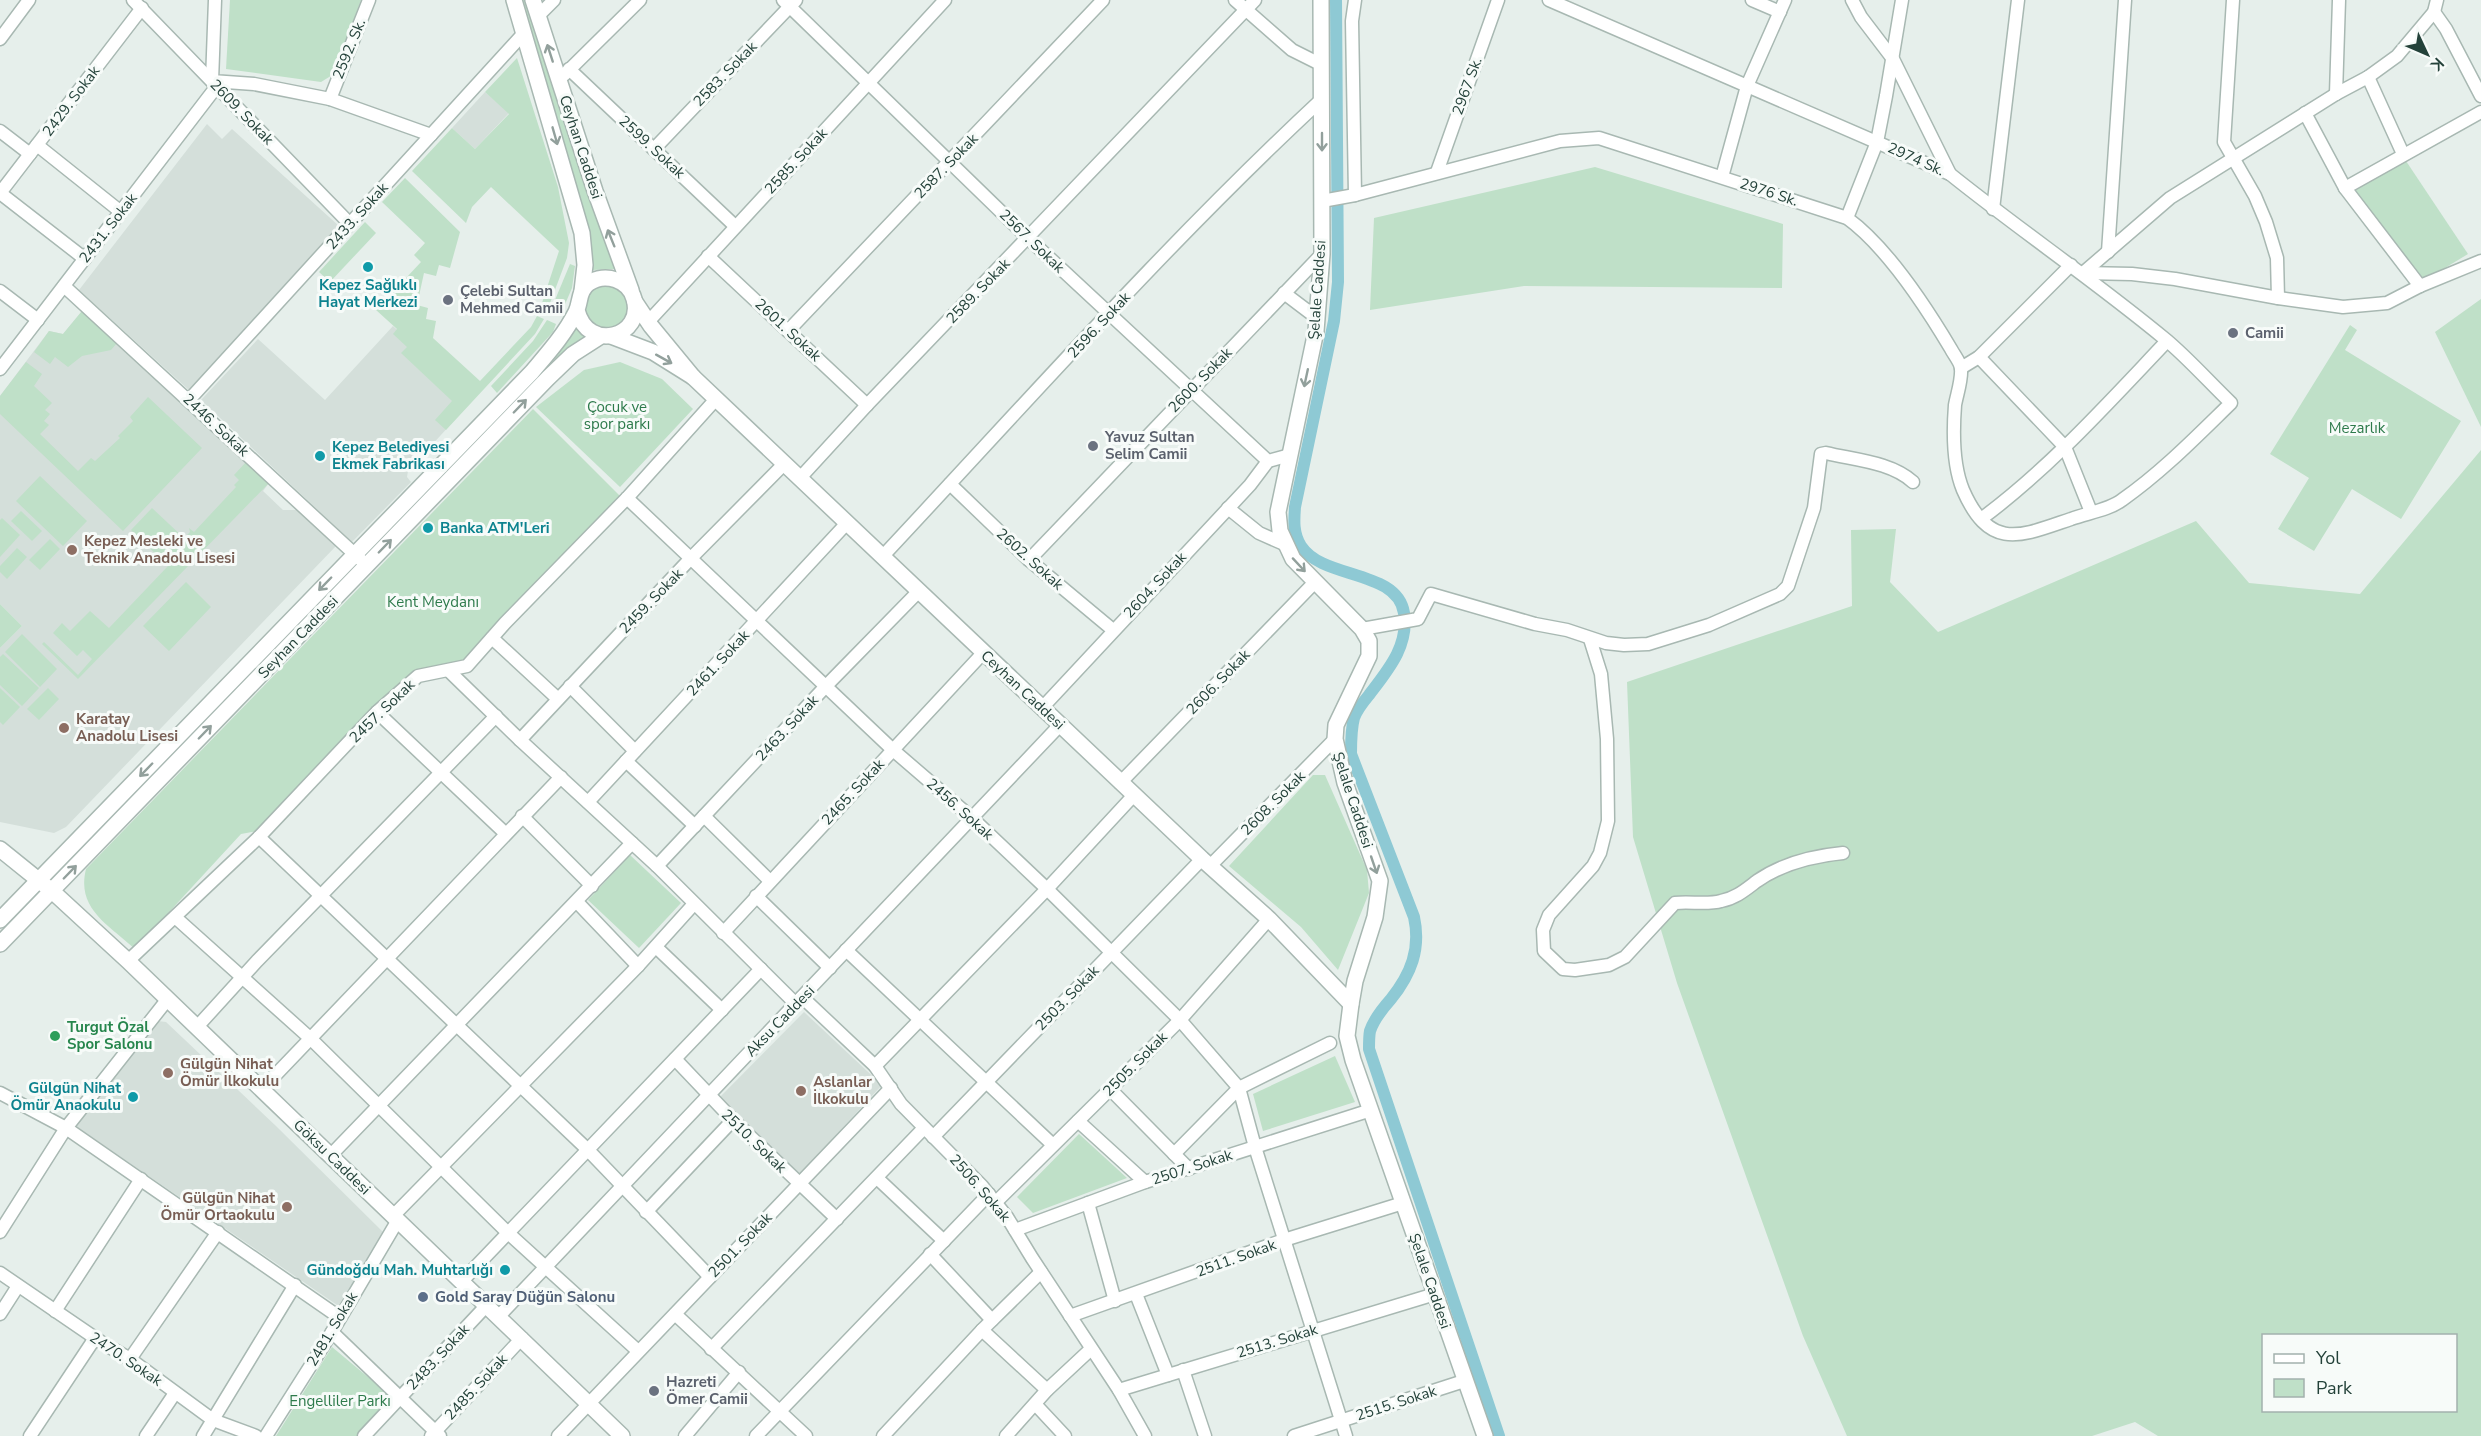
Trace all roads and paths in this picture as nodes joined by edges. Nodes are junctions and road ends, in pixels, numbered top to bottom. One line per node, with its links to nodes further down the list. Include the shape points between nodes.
1 (30, 0): 31 (street)
2 (215, 0): 37 (street)
3 (369, 0): 41 (street, 2592. Sk.)
4 (514, 0): 30 (street, Ceyhan Caddesi)
5 (533, 0): 29 (street, Ceyhan Caddesi)
6 (554, 0): 29 (street)
7 (640, 0): 34 (street)
8 (945, 0): 36 (street, 2585. Sokak)
9 (1103, 0): 52 (street, 2587. Sokak)
10 (1236, 0): 28 (street)
11 (1256, 0): 28 (street, 2589. Sokak)
12 (1321, 0): 33 (street, Şelale Caddesi)
13 (1355, 0): 58 (street)
14 (1498, 0): 53 (street, 2967 Sk.)
15 (1549, 0): 25 (street, 2974 Sk.)
16 (1752, 0): 26 (street)
17 (1852, 0): 32 (street)
18 (1902, 0): 32 (street)
19 (2018, 0): 60 (street)
20 (2125, 0): 66 (street)
21 (2233, 0): 51 (street, via 2224,142)
22 (2339, 0): 39 (street)
23 (790, 2): 36 (street, 2567. Sokak); 48 (street, 2583. Sokak)
24 (137, 4): 37 (street, 2609. Sokak); 49 (street, 2429. Sokak)
25 (1577, 6): 38 (street, 2974 Sk.)
26 (1783, 6): 38 (street)
27 (2435, 6): 35 (street, via 2397,56); 40 (street)
28 (1246, 10): 33 (street, via 1292,50); 65 (street, 2589. Sokak)
29 (538, 16): 34 (street, Ceyhan Caddesi, one-way to 29)
30 (524, 33): 46 (street, 2433. Sokak); 76 (street, Ceyhan Caddesi, one-way to 76, via 582,233)
31 (0, 39)
32 (1893, 58): 47 (street); 54 (street)
33 (1322, 65): 42 (street, Şelale Caddesi)
34 (564, 75): 48 (street, 2599. Sokak); 78 (street, Ceyhan Caddesi, one-way to 34, via 606,224)
35 (2368, 77): 39 (street); 50 (street)
36 (869, 82): 52 (street, 2567. Sokak); 64 (street, 2585. Sokak)
37 (214, 84): 41 (street, via 254,84); 61 (street, 2431. Sokak); 63 (street, 2609. Sokak)
38 (1747, 86): 47 (street, 2974 Sk.); 55 (street)
39 (2336, 94): 44 (street)
40 (2481, 96)
41 (330, 99): 46 (street)
42 (1322, 99): 59 (street, Şelale Caddesi, one-way to 59); 81 (street, 2596. Sokak, via 1272,145)
43 (2481, 112): 50 (street)
44 (2306, 113): 51 (street); 56 (street)
45 (0, 131): 49 (street)
46 (431, 135): 63 (street, 2433. Sokak)
47 (1876, 142): 54 (street, 2974 Sk.); 62 (street)
48 (654, 148): 64 (street, 2599. Sokak)
49 (33, 150): 57 (street, 2429. Sokak); 61 (street)
50 (2403, 154): 56 (street)
51 (2233, 157): 66 (street, via 2170,198); 79 (street, via 2266,222 2277,258)
52 (949, 162): 65 (street, 2567. Sokak); 85 (street, 2587. Sokak)
53 (1437, 172): 55 (street, 2976 Sk., via 1560,141 1599,138); 58 (street, 2976 Sk.)
54 (1950, 174): 60 (street, 2974 Sk.)
55 (1722, 177): 62 (street, 2976 Sk.)
56 (2344, 188): 74 (street)
57 (0, 193): 69 (street)
58 (1355, 195): 59 (street, 2976 Sk.)
59 (1322, 201): 67 (street, Şelale Caddesi)
60 (1993, 209): 71 (street, 2974 Sk.)
61 (121, 212): 69 (street, 2431. Sokak)
62 (1847, 218): 89 (street, 2976 Sk., via 1862,229 1908,283)
63 (350, 224): 94 (street, 2433. Sokak)
64 (735, 226): 68 (street, 2585. Sokak)
65 (1029, 239): 81 (street, 2567. Sokak); 95 (street, 2589. Sokak)
66 (2108, 252): 72 (street)
67 (1322, 254): 77 (street, 2600. Sokak); 82 (street, Şelale Caddesi)
68 (708, 256): 84 (street, 2585. Sokak); 85 (street, 2601. Sokak)
69 (85, 259): 73 (street, 2431. Sokak)
70 (2481, 261): 74 (street)
71 (2071, 265): 72 (street, 2974 Sk.); 88 (street)
72 (2083, 273): 79 (street, via 2175,279); 87 (street, 2974 Sk.)
73 (64, 286): 83 (street, 2431. Sokak); 94 (street, 2446. Sokak)
74 (2420, 286): 79 (street, via 2387,303 2343,307)
75 (0, 291): 83 (street)
76 (582, 291): 78 (street, via 589,283 608,278 618,280); 80 (street)
77 (1284, 293): 82 (street); 92 (street, 2600. Sokak)
78 (634, 298): 84 (street, Ceyhan Caddesi); 86 (street, via 635,311 627,328)
79 (2278, 298)
80 (577, 310): 86 (street, via 585,328); 109 (street, Seyhan Caddesi, via 532,372)
81 (1109, 314): 92 (street, 2567. Sokak); 102 (street, 2596. Sokak)
82 (1317, 318): 97 (street, Şelale Caddesi, one-way to 97)
83 (38, 320): 90 (street, 2431. Sokak)
84 (648, 322): 91 (street, Ceyhan Caddesi)
85 (788, 331): 95 (street, 2601. Sokak)
86 (606, 336): 91 (street, Ceyhan Caddesi, one-way to 91, via 653,352); 113 (street, Seyhan Caddesi, one-way to 86, via 553,372 585,345)
87 (2167, 341): 96 (street); 105 (street, 2974 Sk., via 2230,403 2141,486 2120,502)
88 (1979, 357): 89 (street); 96 (street)
89 (1961, 368): 106 (street, via 1955,408 1955,454 1963,490)
90 (0, 369)
91 (693, 377): 93 (street, Ceyhan Caddesi)
92 (1191, 389): 98 (street, 2567. Sokak); 112 (street, 2600. Sokak)
93 (716, 399): 99 (street, Ceyhan Caddesi); 103 (street, 2457. Sokak)
94 (189, 400): 109 (street, 2446. Sokak)
95 (867, 405): 100 (street, 2589. Sokak)
96 (2065, 447): 105 (street); 106 (street, via 2016,493)
97 (1290, 456): 98 (street); 108 (street, Şelale Caddesi, via 1278,512)
98 (1268, 461): 104 (street, 2604. Sokak)
99 (784, 464): 100 (street, Ceyhan Caddesi); 111 (street, 2459. Sokak)
100 (800, 478): 107 (street, Ceyhan Caddesi)
101 (1913, 482): 120 (street, via 1892,468 1821,454 1814,508 1788,586 1780,594 1709,625 1648,644)
102 (950, 484): 110 (street, 2596. Sokak); 112 (street, 2602. Sokak)
103 (627, 498): 111 (street, 2456. Sokak); 119 (street, 2457. Sokak)
104 (1228, 508): 108 (street, via 1259,533); 118 (street, 2604. Sokak)
105 (2091, 512): 106 (street, via 2019,535 1999,533)
106 (1981, 519)
107 (847, 523): 110 (street, Ceyhan Caddesi); 116 (street, 2461. Sokak)
108 (1284, 544): 114 (street, Şelale Caddesi, one-way to 114)
109 (355, 554): 113 (street, 2446. Sokak); 151 (street, Seyhan Caddesi, one-way to 151)
110 (882, 557): 115 (street, Ceyhan Caddesi)
111 (691, 558): 116 (street, 2456. Sokak); 123 (street, 2459. Sokak)
112 (1029, 560): 118 (street, 2602. Sokak)
113 (367, 565): 155 (street, Seyhan Caddesi, one-way to 113)
114 (1315, 582): 117 (street, Şelale Caddesi); 137 (street, 2606. Sokak)
115 (919, 591): 121 (street, Ceyhan Caddesi); 124 (street, 2463. Sokak)
116 (757, 621): 124 (street, 2456. Sokak); 133 (street, 2461. Sokak)
117 (1362, 629): 120 (street, via 1418,619 1431,594); 130 (street, Şelale Caddesi, via 1369,641 1369,656 1336,725)
118 (1113, 630): 126 (street, 2604. Sokak)
119 (492, 638): 122 (street, 2457. Sokak, via 467,666); 125 (street)
120 (1590, 639): 148 (street, via 1601,674 1608,821 1593,866 1550,915 1543,930 1544,951 1553,961 1563,969 1575,970 1609,965 1626,957 1675,903 1719,902 1743,894 1757,881 1790,863 1816,855)
121 (983, 653): 126 (street, Ceyhan Caddesi); 132 (street, 2465. Sokak)
122 (449, 670): 127 (street, 2457. Sokak, via 418,676); 128 (street, 2506. Sokak)
123 (570, 686): 125 (street, 2459. Sokak); 133 (street)
124 (826, 686): 132 (street, 2456. Sokak); 141 (street, 2463. Sokak)
125 (558, 699): 131 (street, 2459. Sokak)
126 (1042, 708): 129 (street, Ceyhan Caddesi)
127 (377, 712): 135 (street); 145 (street, 2457. Sokak)
128 (496, 716): 131 (street, 2506. Sokak); 135 (street)
129 (1060, 726): 137 (street, Ceyhan Caddesi); 142 (street, Aksu Caddesi)
130 (1335, 739): 149 (street, 2608. Sokak); 176 (street, Şelale Caddesi, one-way to 176, via 1345,783 1380,881 1375,917)
131 (520, 740): 136 (street, 2506. Sokak)
132 (893, 750): 142 (street, 2456. Sokak); 152 (street, 2465. Sokak)
133 (635, 751): 134 (street, 2461. Sokak)
134 (626, 761): 139 (street, 2461. Sokak); 143 (street)
135 (441, 773): 144 (street); 156 (street)
136 (561, 777): 139 (street, 2506. Sokak); 140 (street)
137 (1120, 783): 138 (street, Ceyhan Caddesi)
138 (1134, 795): 149 (street, Ceyhan Caddesi); 154 (street)
139 (588, 802): 146 (street, 2506. Sokak)
140 (522, 816): 144 (street); 153 (street)
141 (704, 816): 143 (street, 2463. Sokak); 152 (street)
142 (972, 818): 154 (street, 2456. Sokak); 166 (street, Aksu Caddesi)
143 (695, 826): 150 (street, 2463. Sokak)
144 (504, 833): 168 (street)
145 (259, 837): 156 (street); 160 (street, 2457. Sokak)
146 (632, 843): 150 (street, 2506. Sokak); 153 (street)
147 (0, 849): 151 (street, Göksu Caddesi)
148 (1843, 853)
149 (1206, 863): 161 (street, Ceyhan Caddesi); 167 (street, 2503. Sokak)
150 (657, 866): 159 (street, 2506. Sokak)
151 (39, 880): 155 (street, Göksu Caddesi); 162 (street, Seyhan Caddesi)
152 (770, 881): 157 (street, 2465. Sokak)
153 (592, 886): 158 (street)
154 (1047, 889): 167 (street, 2456. Sokak); 178 (street)
155 (52, 891): 164 (street, Seyhan Caddesi); 169 (street, Göksu Caddesi)
156 (321, 896): 168 (street); 173 (street)
157 (756, 896): 163 (street, 2465. Sokak); 171 (street)
158 (577, 902): 170 (street); 180 (street)
159 (693, 905): 163 (street, 2506. Sokak); 165 (street, 2481. Sokak)
160 (175, 917): 169 (street, 2457. Sokak); 173 (street)
161 (1269, 919): 176 (street, Ceyhan Caddesi); 179 (street, 2505. Sokak)
162 (0, 920)
163 (723, 933): 172 (street, 2506. Sokak)
164 (0, 945)
165 (656, 947): 170 (street, 2481. Sokak); 177 (street)
166 (846, 950): 171 (street, Aksu Caddesi); 178 (street)
167 (1112, 952): 179 (street, 2456. Sokak); 186 (street, 2503. Sokak)
168 (387, 959): 180 (street); 182 (street)
169 (128, 961): 174 (street, Göksu Caddesi)
170 (638, 966): 187 (street, 2481. Sokak)
171 (830, 968): 175 (street, Aksu Caddesi)
172 (761, 969): 175 (street, 2506. Sokak); 177 (street)
173 (241, 978): 181 (street); 182 (street)
174 (167, 1000): 181 (street, Göksu Caddesi); 198 (street)
175 (799, 1000): 185 (street, 2506. Sokak); 193 (street, Aksu Caddesi)
176 (1351, 1004): 195 (street, Şelale Caddesi, via 1347,1036)
177 (722, 1010): 184 (street)
178 (920, 1020): 185 (street); 186 (street)
179 (1180, 1020): 189 (street, 2456. Sokak); 191 (street, 2505. Sokak)
180 (455, 1025): 187 (street); 194 (street)
181 (197, 1026): 190 (street, Göksu Caddesi)
182 (311, 1039): 190 (street); 194 (street)
183 (1330, 1043): 189 (street)
184 (675, 1059): 193 (street, 2510. Sokak); 202 (street)
185 (875, 1066): 188 (street, 2506. Sokak)
186 (986, 1082): 199 (street, 2503. Sokak); 200 (street)
187 (521, 1087): 202 (street); 205 (street, 2481. Sokak)
188 (891, 1088): 199 (street, 2506. Sokak); 210 (street, 2501. Sokak)
189 (1239, 1088): 201 (street, 2456. Sokak); 203 (street)
190 (262, 1089): 204 (street, Göksu Caddesi)
191 (1110, 1089): 197 (street, 2505. Sokak); 203 (street)
192 (0, 1093): 198 (street)
193 (708, 1096): 196 (street, 2510. Sokak); 211 (street, Aksu Caddesi)
194 (378, 1105): 204 (street); 205 (street)
195 (1371, 1110): 201 (street, 2507. Sokak); 214 (street, Şelale Caddesi)
196 (733, 1120): 210 (street, 2510. Sokak); 215 (street)
197 (1077, 1121): 200 (street, 2505. Sokak); 209 (street)
198 (66, 1128): 208 (street); 219 (street)
199 (928, 1132): 207 (street, 2503. Sokak); 212 (street, 2506. Sokak)
200 (1053, 1145): 212 (street, 2505. Sokak)
201 (1255, 1147): 206 (street, 2507. Sokak); 222 (street, 2456. Sokak)
202 (588, 1149): 211 (street); 221 (street)
203 (1174, 1154): 206 (street)
204 (330, 1156): 216 (street, Göksu Caddesi)
205 (442, 1167): 216 (street, 2481. Sokak); 221 (street)
206 (1190, 1169): 209 (street, 2507. Sokak)
207 (877, 1178): 217 (street, 2503. Sokak); 223 (street)
208 (141, 1179): 220 (street); 236 (street)
209 (1145, 1182): 213 (street, 2507. Sokak)
210 (798, 1184): 217 (street, 2510. Sokak); 228 (street, 2501. Sokak)
211 (623, 1186): 215 (street); 225 (street, Aksu Caddesi)
212 (992, 1198): 218 (street, 2506. Sokak); 223 (street, 2505. Sokak)
213 (1089, 1203): 218 (street, 2507. Sokak); 234 (street)
214 (1403, 1203): 222 (street, 2511. Sokak); 233 (street, Şelale Caddesi)
215 (646, 1212): 228 (street)
216 (395, 1218): 229 (street, Göksu Caddesi); 241 (street, 2481. Sokak)
217 (837, 1219): 248 (street, 2503. Sokak)
218 (1015, 1230): 226 (street, 2506. Sokak)
219 (0, 1232)
220 (218, 1232): 230 (street); 251 (street)
221 (507, 1232): 225 (street); 229 (street)
222 (1284, 1240): 232 (street, 2511. Sokak); 244 (street, 2456. Sokak)
223 (944, 1241): 224 (street, 2505. Sokak)
224 (930, 1254): 242 (street); 262 (street, 2505. Sokak)
225 (546, 1266): 239 (street, Aksu Caddesi); 250 (street)
226 (1041, 1272): 240 (street, 2506. Sokak); 242 (street)
227 (0, 1274): 231 (street, 2470. Sokak)
228 (710, 1276): 238 (street, 2501. Sokak)
229 (462, 1281): 235 (street, Göksu Caddesi)
230 (295, 1285): 241 (street); 263 (street)
231 (18, 1286): 236 (street, 2470. Sokak); 237 (street)
232 (1136, 1294): 234 (street, 2511. Sokak); 254 (street)
233 (1434, 1294): 244 (street, 2513. Sokak); 255 (street, Şelale Caddesi)
234 (1115, 1301): 240 (street, 2511. Sokak)
235 (487, 1305): 239 (street, Göksu Caddesi); 259 (street, 2483. Sokak)
236 (56, 1311): 246 (street, 2470. Sokak)
237 (0, 1314)
238 (675, 1314): 248 (street); 250 (street, 2501. Sokak)
239 (499, 1316): 247 (street, Göksu Caddesi)
240 (1070, 1316): 249 (street, 2506. Sokak)
241 (339, 1317): 245 (street, 2481. Sokak)
242 (992, 1320): 243 (street)
243 (982, 1330): 256 (street); 278 (street)
244 (1311, 1330): 252 (street, 2513. Sokak); 264 (street, 2456. Sokak)
245 (332, 1332): 259 (street); 271 (street, 2481. Sokak)
246 (95, 1338): 251 (street, 2470. Sokak); 267 (street)
247 (522, 1338): 260 (street, Göksu Caddesi); 266 (street, 2485. Sokak)
248 (711, 1349): 253 (street)
249 (1091, 1349): 256 (street); 257 (street, 2506. Sokak)
250 (638, 1351): 260 (street, 2501. Sokak)
251 (130, 1359): 258 (street, 2470. Sokak)
252 (1183, 1370): 254 (street, 2513. Sokak); 281 (street)
253 (740, 1372): 262 (street); 275 (street)
254 (1168, 1375): 257 (street, 2513. Sokak)
255 (1464, 1381): 264 (street, 2515. Sokak); 284 (street, Şelale Caddesi)
256 (1047, 1390): 261 (street)
257 (1119, 1390): 265 (street, 2506. Sokak)
258 (175, 1393): 263 (street, 2470. Sokak); 268 (street)
259 (399, 1398): 266 (street); 272 (street, 2483. Sokak)
260 (589, 1403): 273 (street, 2501. Sokak); 274 (street, Göksu Caddesi)
261 (1036, 1405): 279 (street); 280 (street)
262 (780, 1411): 276 (street, 2505. Sokak); 277 (street)
263 (213, 1419): 269 (street); 270 (street, 2470. Sokak)
264 (1340, 1422): 282 (street, 2515. Sokak); 283 (street, 2456. Sokak)
265 (1139, 1433)
266 (435, 1434)
267 (30, 1436)
268 (146, 1436)
269 (203, 1436)
270 (256, 1436)
271 (266, 1436)
272 (364, 1436)
273 (558, 1436)
274 (622, 1436)
275 (685, 1436)
276 (756, 1436)
277 (806, 1436)
278 (883, 1436)
279 (1006, 1436)
280 (1065, 1436)
281 (1204, 1436)
282 (1294, 1436)
283 (1346, 1436)
284 (1485, 1436)

